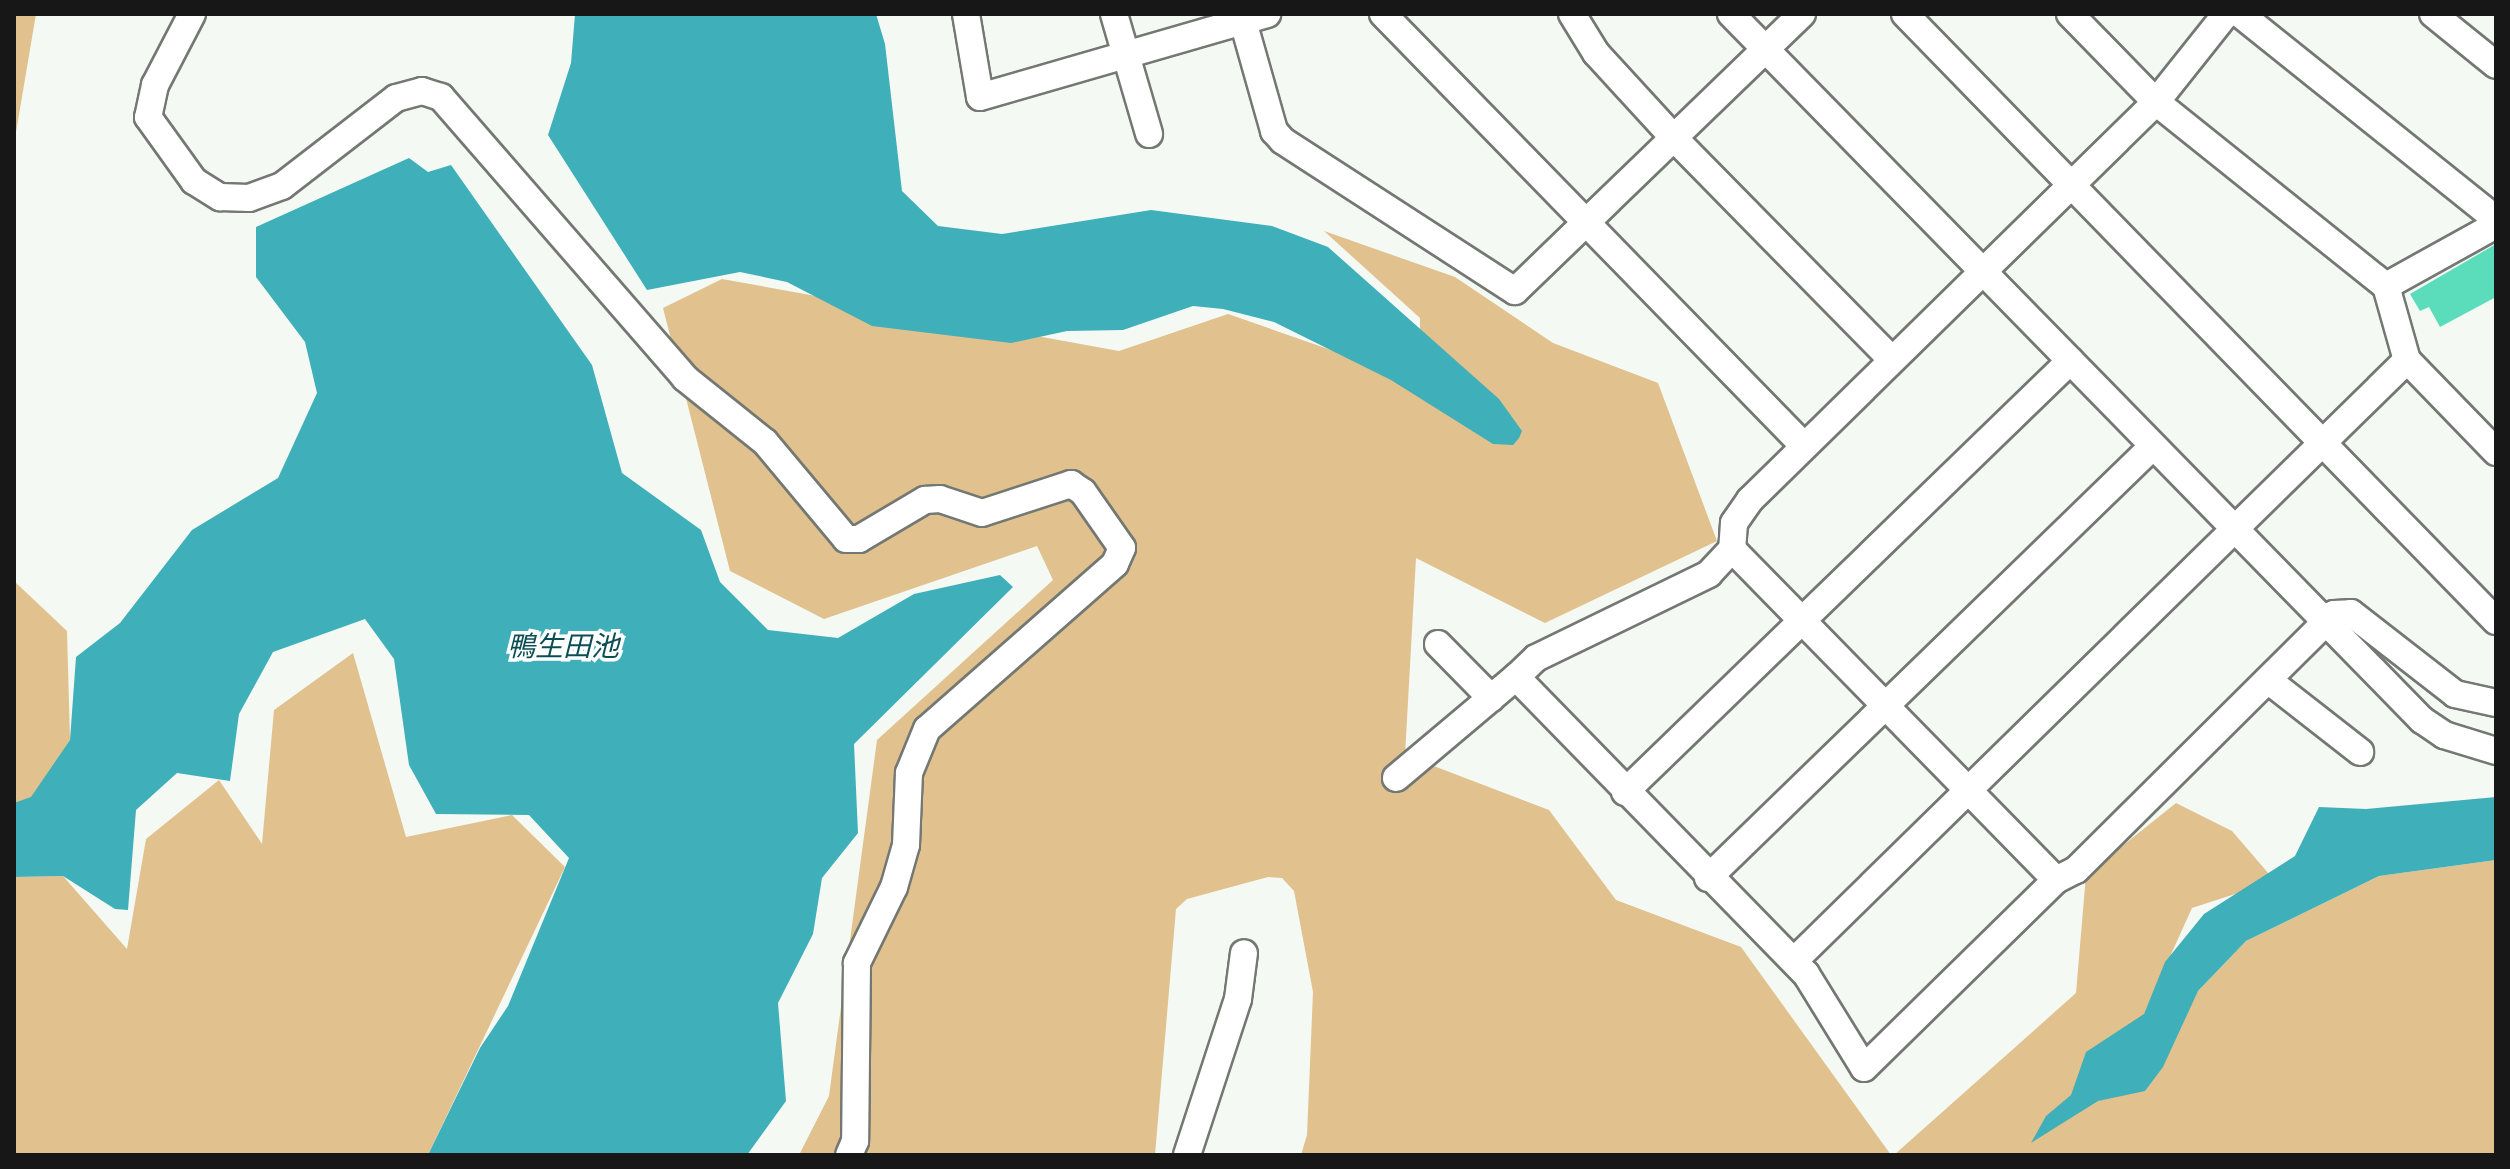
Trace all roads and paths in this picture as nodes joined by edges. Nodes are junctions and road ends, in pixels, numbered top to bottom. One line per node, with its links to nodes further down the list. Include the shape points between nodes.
1 (192, 14): 52 (street, via 155,85 148,117 194,181 220,197 249,198 282,186 396,98 422,91 441,97 685,378 765,442 846,539 859,539 925,500 940,499 982,513 1071,484 1083,492 1122,548 1115,564 927,729 909,773 902,859 857,963 855,1141)
2 (966, 14): 15 (street, via 980,97)
3 (1114, 14): 15 (street)
4 (1383, 14): 22 (street)
5 (1572, 14): 19 (street, via 1596,53)
6 (1731, 14): 14 (street)
7 (1802, 14): 14 (street)
8 (1905, 14): 20 (street)
9 (2070, 14): 17 (street)
10 (2226, 14): 17 (street)
11 (2240, 14): 21 (street)
12 (2433, 14): 16 (street)
13 (1251, 16): 15 (street); 22 (street, via 1274,131 1283,141 1515,291)
14 (1766, 51): 19 (street); 23 (street)
15 (1127, 54): 18 (street)
16 (2496, 65)
17 (2156, 102): 20 (street); 24 (street)
18 (1149, 134)
19 (1674, 138): 22 (street); 25 (street)
20 (2071, 185): 23 (street); 28 (street)
21 (2496, 222): 24 (street)
22 (1587, 223): 29 (street)
23 (1983, 270): 25 (street); 27 (street)
24 (2386, 286): 26 (street)
25 (1892, 360): 29 (street)
26 (2407, 360): 28 (street); 31 (street)
27 (2070, 361): 30 (street); 34 (street)
28 (2322, 443): 32 (street); 35 (street)
29 (1803, 445): 33 (street, via 1734,523)
30 (2153, 446): 32 (street); 42 (street)
31 (2496, 452)
32 (2234, 529): 36 (street); 46 (street)
33 (1732, 549): 34 (street); 38 (street, via 1709,574 1536,658)
34 (1800, 618): 42 (street); 47 (street)
35 (2496, 621)
36 (2324, 623): 39 (street); 41 (street, via 2334,614 2351,613 2434,681 2455,694); 43 (street, via 2422,720 2444,735)
37 (1438, 644): 40 (street)
38 (1516, 677): 40 (street); 47 (street)
39 (2268, 680): 44 (street); 49 (street, via 2076,870)
40 (1491, 698): 45 (street)
41 (2496, 703)
42 (1884, 704): 46 (street); 48 (street)
43 (2496, 751)
44 (2360, 752)
45 (1396, 778)
46 (1968, 789): 49 (street); 51 (street)
47 (1625, 792): 48 (street)
48 (1708, 878): 51 (street)
49 (2056, 880): 51 (street, via 1864,1068)
50 (1244, 953): 53 (street, via 1238,999)
51 (1794, 961)
52 (849, 1155)
53 (1187, 1155)

